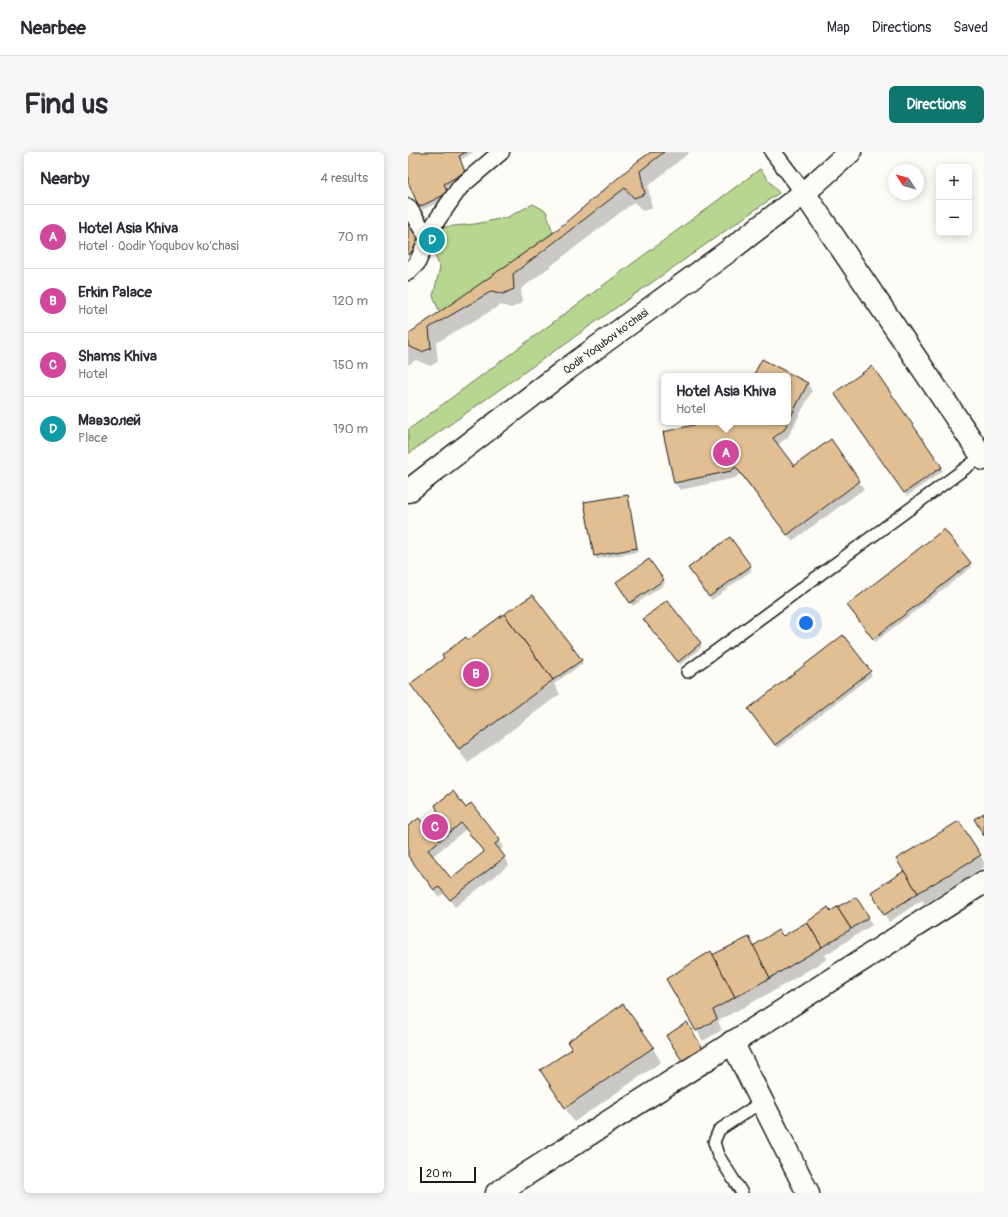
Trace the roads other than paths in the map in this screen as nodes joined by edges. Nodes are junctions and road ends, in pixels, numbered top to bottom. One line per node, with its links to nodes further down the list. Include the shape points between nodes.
1 (501, 152): 6 (street, via 460,187 435,223)
2 (773, 152): 4 (street)
3 (850, 152): 4 (street, Qodir Yoqubov ko'chasi)
4 (804, 193): 8 (street); 9 (street, Qodir Yoqubov ko'chasi)
5 (408, 207): 6 (street)
6 (428, 238): 7 (street, via 417,263)
7 (408, 272)
8 (983, 457): 10 (lane)
9 (408, 491)
10 (687, 672)
11 (984, 882): 12 (street)
12 (732, 1042): 13 (street); 14 (street)
13 (763, 1101): 15 (lane, via 719,1130 714,1142 718,1155); 16 (street)
14 (497, 1193)
15 (742, 1193)
16 (808, 1193)

